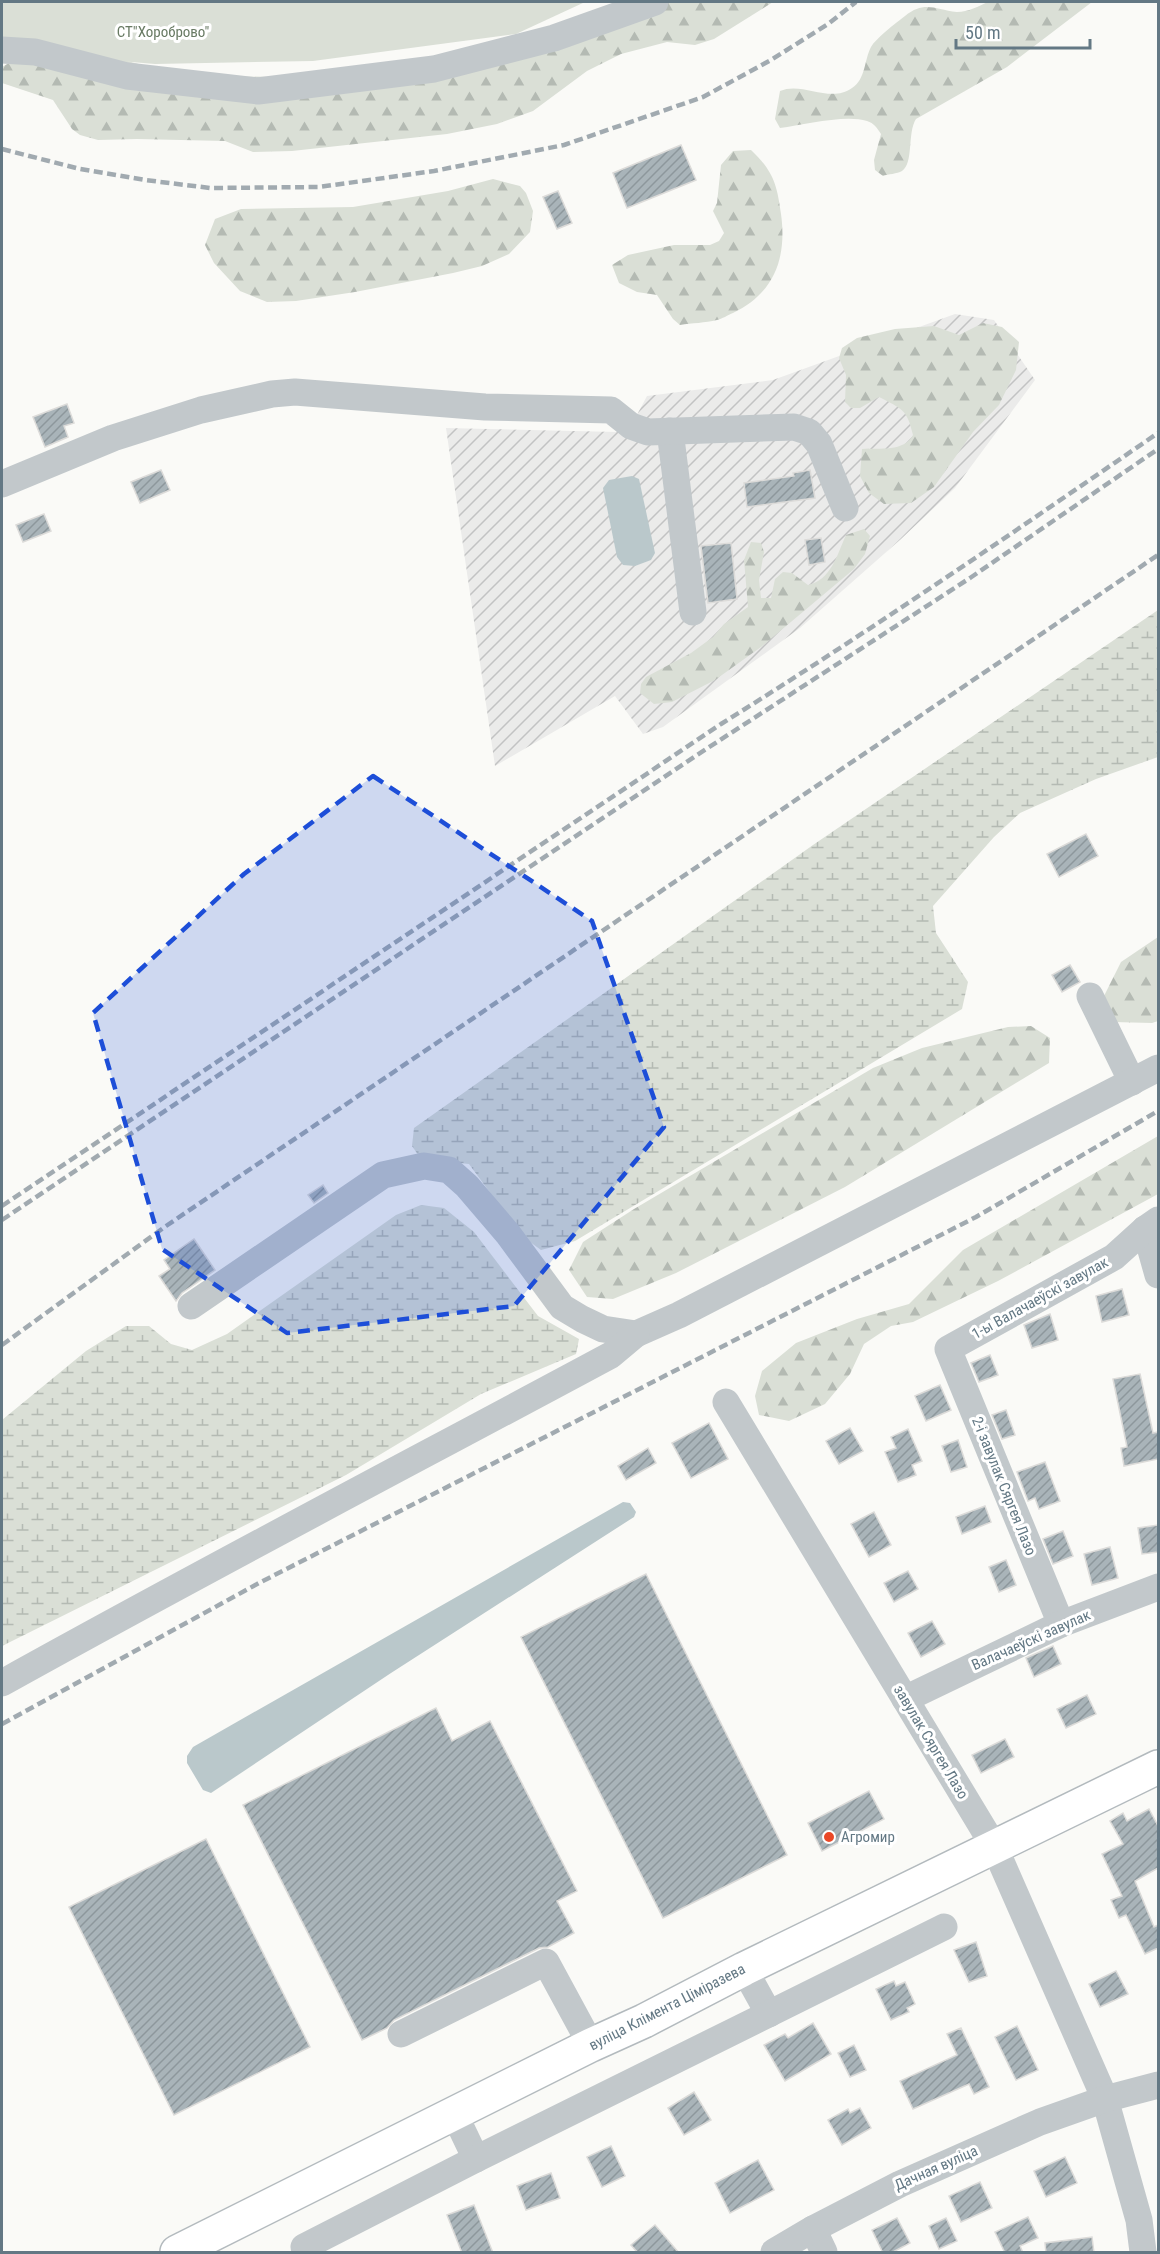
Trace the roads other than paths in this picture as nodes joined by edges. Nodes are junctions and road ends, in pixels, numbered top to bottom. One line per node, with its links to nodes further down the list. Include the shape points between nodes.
1 (654, 2): 2 (street, via 554,38 434,69 258,91 127,76 35,52)
2 (2, 50)
3 (670, 431): 4 (street, via 648,432 631,426 611,410 485,407 295,392 249,397 201,410 113,438); 5 (street, via 794,428 809,432 819,444); 6 (street)
4 (2, 484)
5 (845, 508)
6 (693, 612)
7 (1090, 996): 9 (street)
8 (1158, 1068): 9 (street)
9 (1132, 1082): 13 (street)
10 (1152, 1225): 11 (street); 14 (street, 1-ы Валачаеўскі завулак, via 1114,1257)
11 (1158, 1275)
12 (191, 1306): 13 (street, via 383,1175 424,1166 449,1170 467,1186 562,1307 603,1329)
13 (636, 1334): 18 (street, via 611,1355 164,1592)
14 (948, 1349): 17 (street, 2-і завулак Сяргея Лазо)
15 (726, 1402): 19 (street, завулак Сяргея Лазо)
16 (1158, 1587): 17 (street, Валачаеўскі завулак)
17 (1061, 1624): 19 (street, Валачаеўскі завулак)
18 (2, 1683)
19 (905, 1699): 21 (street, завулак Сяргея Лазо)
20 (1158, 1767): 21 (main road, вуліца Клімента Ціміразева)
21 (995, 1848): 23 (main road, вуліца Клімента Ціміразева); 28 (street, завулак Сяргея Лазо)
22 (944, 1927): 24 (street)
23 (744, 1969): 24 (street); 26 (main road, вуліца Клімента Ціміразева)
24 (769, 2014): 30 (street)
25 (401, 2034): 26 (street, via 546,1962)
26 (591, 2046): 29 (main road, вуліца Клімента Ціміразева)
27 (1158, 2085): 28 (street, Дачная вуліца)
28 (1105, 2099): 31 (street, Дачная вуліца, via 1040,2121 900,2184); 35 (street, завулак Сяргея Лазо, via 1139,2220)
29 (454, 2113): 30 (street); 33 (main road, вуліца Клімента Ціміразева)
30 (476, 2159): 32 (street)
31 (819, 2241): 34 (street, Дачная вуліца)
32 (304, 2247)
33 (177, 2253)
34 (774, 2253)
35 (1143, 2253)

